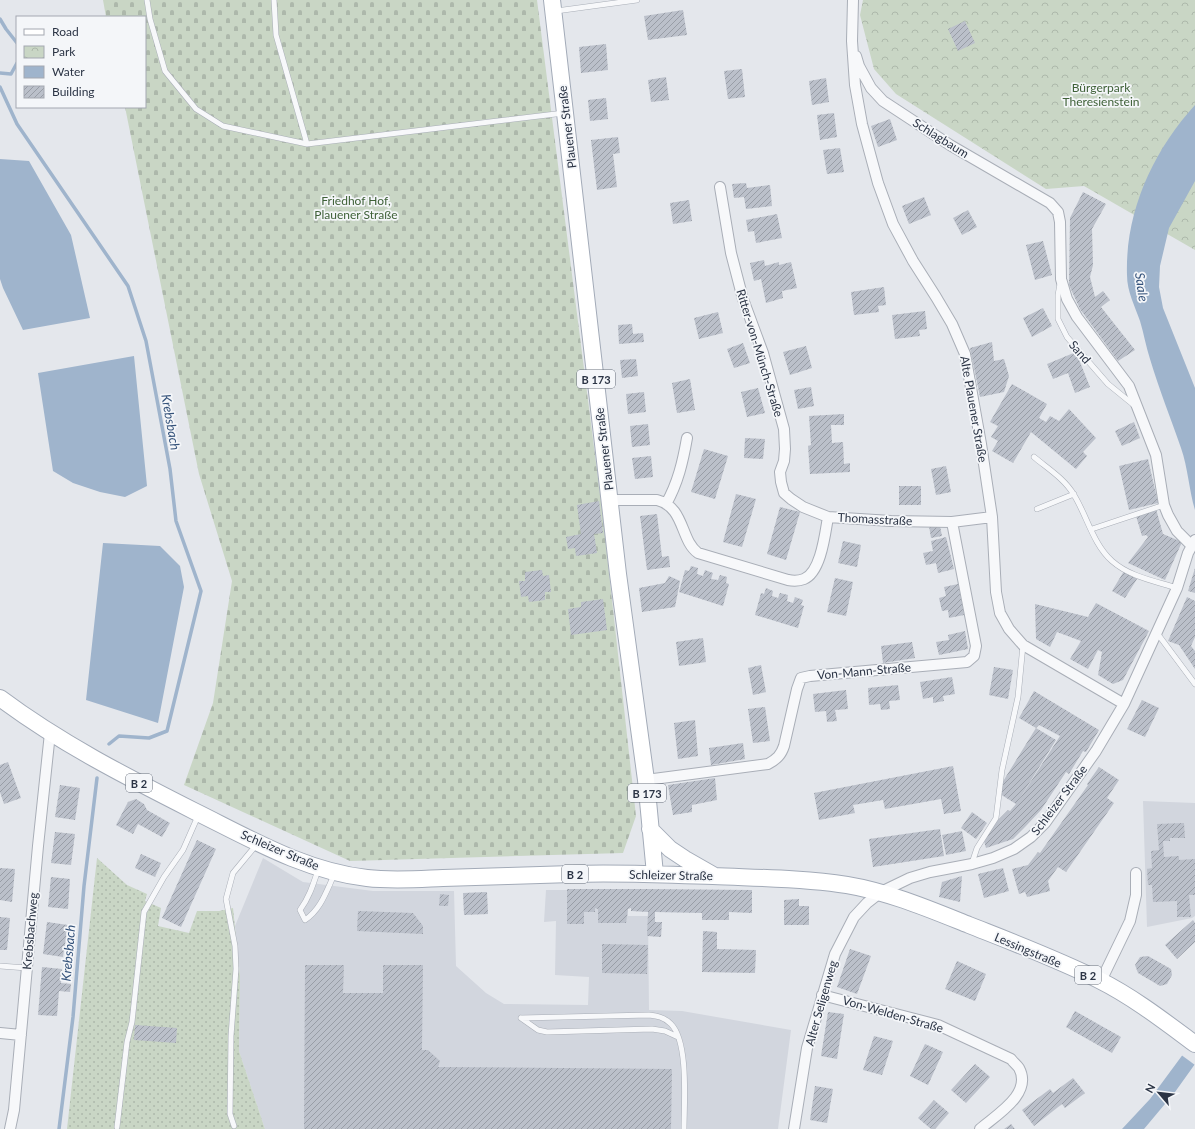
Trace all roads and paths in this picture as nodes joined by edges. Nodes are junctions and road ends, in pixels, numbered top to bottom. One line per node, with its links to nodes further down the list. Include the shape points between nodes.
1 (147, 0): 8 (lane, via 165,70 196,109 223,126)
2 (274, 0): 8 (lane, via 276,34)
3 (637, 0): 5 (lane)
4 (853, 0): 6 (street, Alte Plauener Straße)
5 (552, 6): 7 (main road, Plauener Straße / B 173)
6 (852, 41): 10 (street, Schlagbaum, via 859,66 871,88 883,101 950,145 1050,204); 21 (street, Alte Plauener Straße, via 855,86 878,183 896,230 912,261 952,324 965,354 982,444)
7 (565, 112): 8 (lane); 16 (main road, Plauener Straße / B 173)
8 (307, 144)
9 (720, 187): 20 (street, Ritter-von-Münch-Straße, via 743,299 763,353 784,429 784,461 780,472 784,493 803,507)
10 (1058, 212): 11 (street, Sand, via 1062,238)
11 (1061, 279): 12 (street, Sand, via 1067,299 1077,317 1129,386); 12 (lane, Sand, via 1058,319 1067,337 1108,384)
12 (1138, 407): 18 (street, Sand, via 1156,455)
13 (687, 438): 17 (street, via 678,478)
14 (1034, 457): 15 (lane, via 1061,479)
15 (1074, 494): 19 (lane); 23 (lane)
16 (610, 500): 17 (street, via 657,500); 32 (main road, Plauener Straße / B 173)
17 (666, 504): 20 (street, Thomasstraße, via 671,507 693,549 698,553 796,581 811,575 816,566)
18 (1164, 505): 23 (lane); 24 (street, Sand, via 1176,531)
19 (1038, 509)
20 (828, 517): 22 (street, Thomasstraße)
21 (992, 517): 22 (street, Thomasstraße); 27 (street, Alte Plauener Straße, via 996,592 1000,613 1009,629)
22 (952, 522): 32 (street, Von-Mann-Straße, via 976,646 974,656 967,662 801,678 784,746 781,755 775,760 768,764)
23 (1092, 529): 25 (lane, via 1103,552 1112,561 1134,575)
24 (1193, 542): 25 (street, Schleizer Straße)
25 (1177, 588): 26 (street, Schleizer Straße)
26 (1157, 632): 28 (lane); 30 (street, Schleizer Straße)
27 (1023, 645): 30 (street, Alte Plauener Straße); 36 (lane, via 1018,697 1002,770 996,818 977,848)
28 (1195, 684)
29 (0, 698): 31 (main road, Schleizer Straße / B 2)
30 (1124, 704): 36 (street, Schleizer Straße, via 1096,751 1045,823 1014,849)
31 (50, 733): 33 (main road, Schleizer Straße / B 2); 44 (street, Krebsbachweg)
32 (646, 780): 34 (main road, Plauener Straße / B 173)
33 (200, 813): 35 (main road, Schleizer Straße / B 2); 52 (lane, via 183,850 144,912)
34 (650, 829): 40 (main road, Plauener Straße / B 173); 41 (main road, via 670,849)
35 (258, 843): 37 (main road, Schleizer Straße / B 2); 51 (lane, via 233,873 226,899 235,946 236,969 230,1060 230,1114)
36 (972, 864): 42 (street, Schleizer Straße, via 910,878)
37 (319, 867): 38 (main road, Schleizer Straße / B 2); 38 (lane, via 311,891 300,910 305,920 320,906)
38 (335, 872): 40 (main road, Schleizer Straße / B 2, via 365,878 409,880 570,874)
39 (1136, 873): 45 (street, via 1136,895 1130,921)
40 (654, 874): 41 (main road, Schleizer Straße / B 2)
41 (715, 876): 42 (main road, Schleizer Straße / B 2, via 830,883)
42 (881, 892): 45 (main road, Lessingstraße / B 2, via 1056,960); 46 (street, Alter Seligenweg, via 854,917 835,954)
43 (0, 966): 44 (lane)
44 (27, 968): 48 (street, Krebsbachweg)
45 (1101, 981): 50 (main road, Lessingstraße / B 2, via 1133,1000)
46 (822, 995): 55 (street, Alter Seligenweg, via 807,1048); 56 (street, Von-Welden-Straße, via 938,1025 1011,1059 1019,1068 1022,1078 1018,1096)
47 (0, 1033): 48 (street)
48 (21, 1035): 53 (street, Krebsbachweg)
49 (679, 1038): 49 (lane, via 665,1031 652,1029 547,1032 538,1030 521,1018 649,1015 661,1017 672,1024); 54 (lane, via 684,1059)
50 (1195, 1044)
51 (234, 1126)
52 (117, 1127)
53 (10, 1129)
54 (684, 1129)
55 (794, 1129)
56 (980, 1129)

